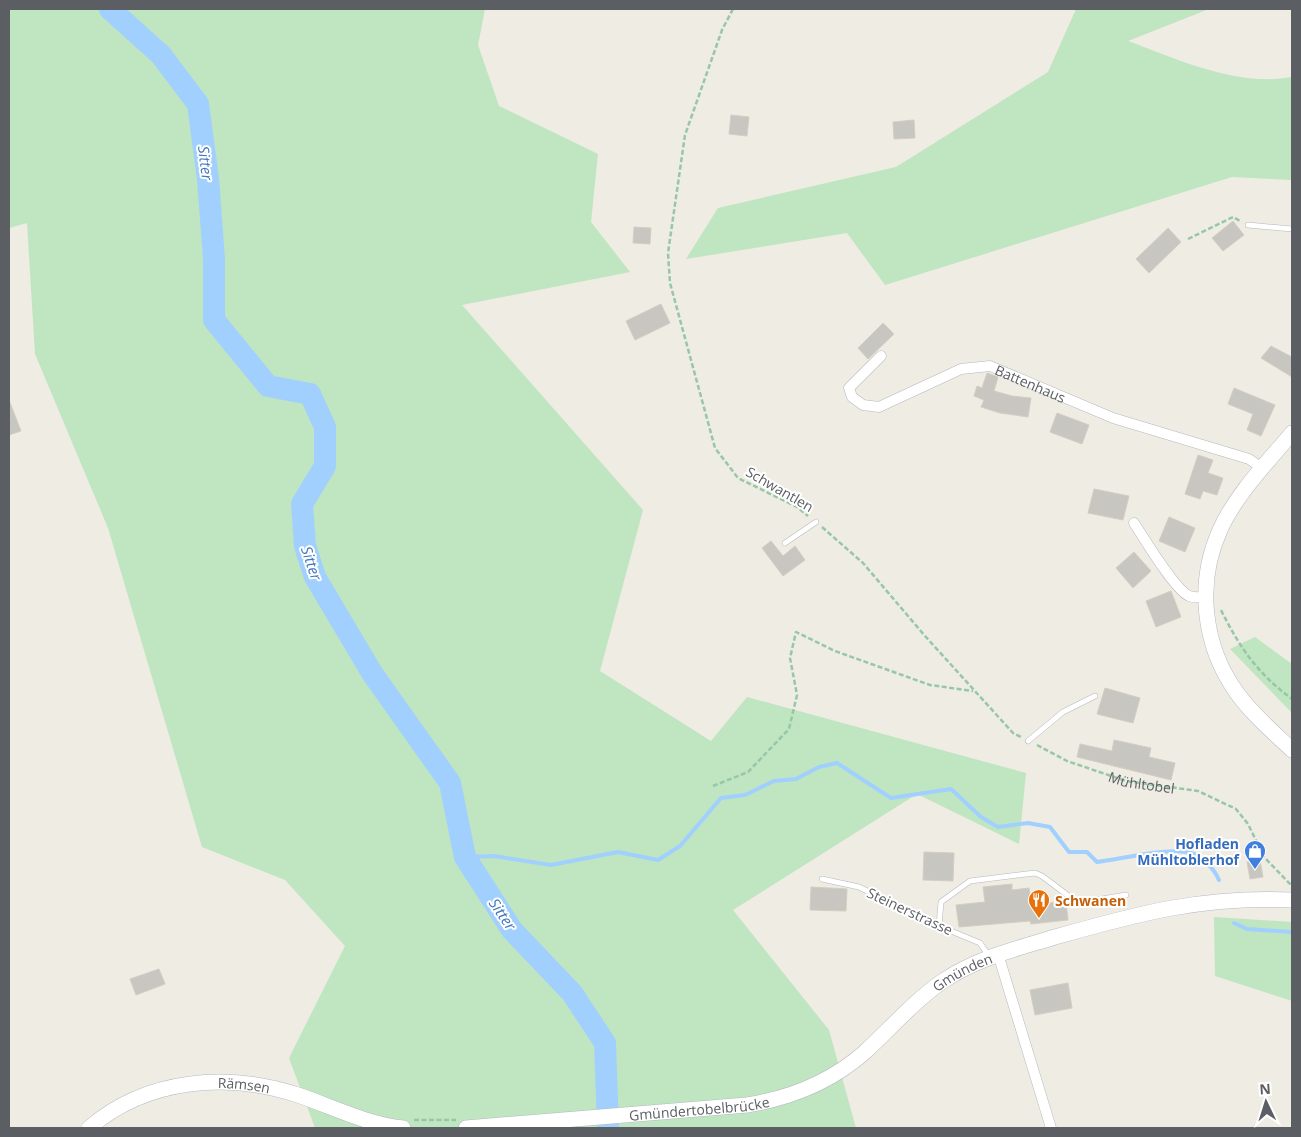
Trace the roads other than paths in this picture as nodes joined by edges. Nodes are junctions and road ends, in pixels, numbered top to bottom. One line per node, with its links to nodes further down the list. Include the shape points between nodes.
1 (1248, 225): 2 (lane)
2 (1292, 229)
3 (881, 356): 5 (street, Battenhaus, via 849,388 852,397 863,405 879,406 961,369 990,366 1113,418 1249,459)
4 (1292, 433): 5 (main road)
5 (1262, 468): 9 (main road, via 1220,529 1209,562)
6 (816, 522): 8 (lane)
7 (1134, 523): 9 (street, via 1157,560 1184,592 1190,597)
8 (785, 544)
9 (1205, 597): 12 (main road, via 1211,640 1228,680 1248,706)
10 (1096, 696): 11 (lane, via 1063,712)
11 (1028, 741)
12 (1292, 750)
13 (822, 878): 16 (lane, Steinerstrasse, via 859,887)
14 (1126, 895): 16 (lane, via 1078,903 1036,873 970,881 941,902)
15 (1292, 900): 17 (main road, via 1220,900 1161,908)
16 (939, 926): 17 (lane, Steinerstrasse, via 980,942)
17 (994, 956): 18 (main road, Gmünden, via 944,980 924,994 843,1069 816,1085); 22 (street, Gmünden)
18 (781, 1098): 21 (main road, Gmündertobelbrücke, via 747,1105)
19 (89, 1128): 20 (main road, Rämsen, via 111,1112 144,1096 197,1082 226,1081 265,1086 377,1124)
20 (403, 1128)
21 (466, 1128)
22 (1051, 1128)

